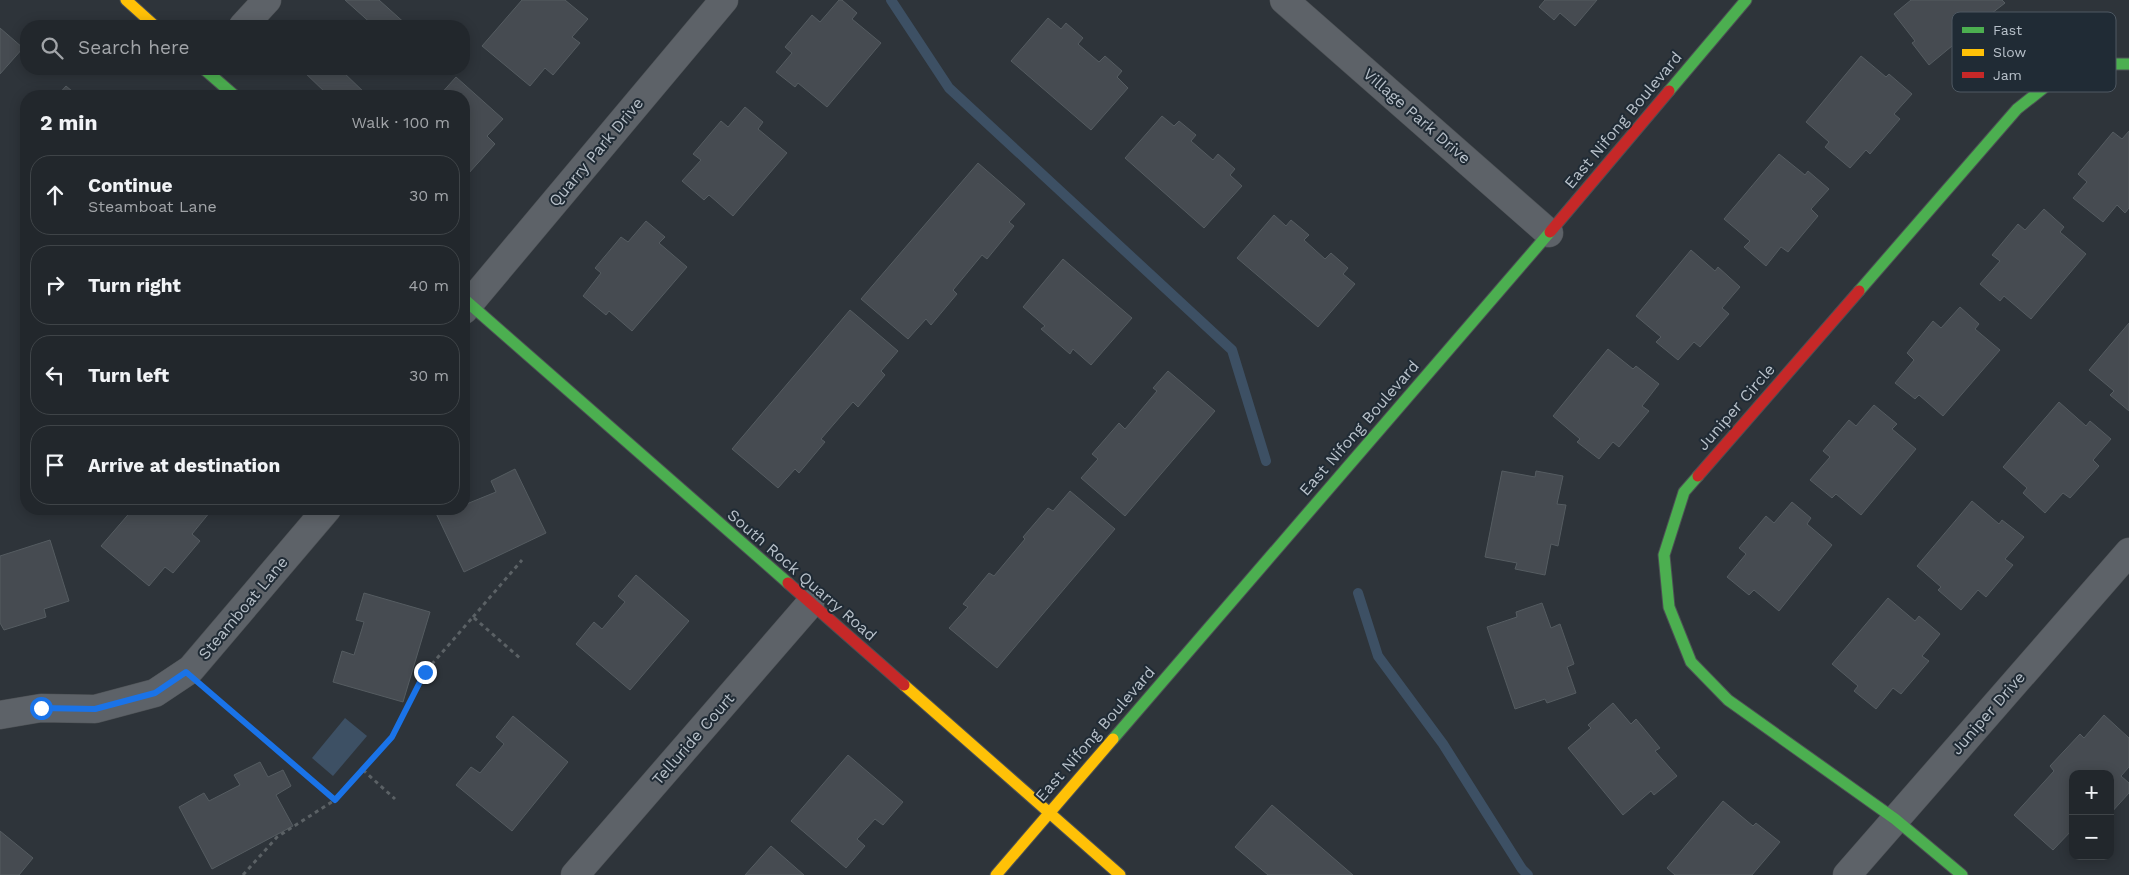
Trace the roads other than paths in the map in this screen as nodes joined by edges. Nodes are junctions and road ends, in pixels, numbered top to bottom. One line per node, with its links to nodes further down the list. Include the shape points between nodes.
1 (126, 0): 6 (street)
2 (267, 0): 7 (street)
3 (724, 0): 14 (street, Quarry Park Drive)
4 (1284, 0): 13 (street, Village Park Drive)
5 (1746, 0): 13 (street, East Nifong Boulevard)
6 (148, 20)
7 (249, 20)
8 (2116, 64): 9 (street, Juniper Circle)
9 (2129, 64)
10 (211, 75): 11 (street)
11 (228, 90)
12 (2039, 92): 21 (street, Juniper Circle, via 2017,109 1684,492 1664,555 1669,607 1691,662 1728,700)
13 (1549, 233): 20 (street, East Nifong Boulevard)
14 (470, 298)
15 (470, 308): 18 (street, South Rock Quarry Road)
16 (322, 515): 19 (street, Steamboat Lane, via 197,662 155,693 95,709 41,708)
17 (2129, 552): 21 (street, Juniper Drive)
18 (810, 604): 20 (street, South Rock Quarry Road); 22 (street, Telluride Court)
19 (0, 715)
20 (1048, 814): 23 (street, East Nifong Boulevard); 24 (street, South Rock Quarry Road)
21 (1895, 819): 25 (street, Juniper Drive); 26 (street, Juniper Circle)
22 (575, 875)
23 (996, 875)
24 (1120, 875)
25 (1847, 875)
26 (1962, 875)

